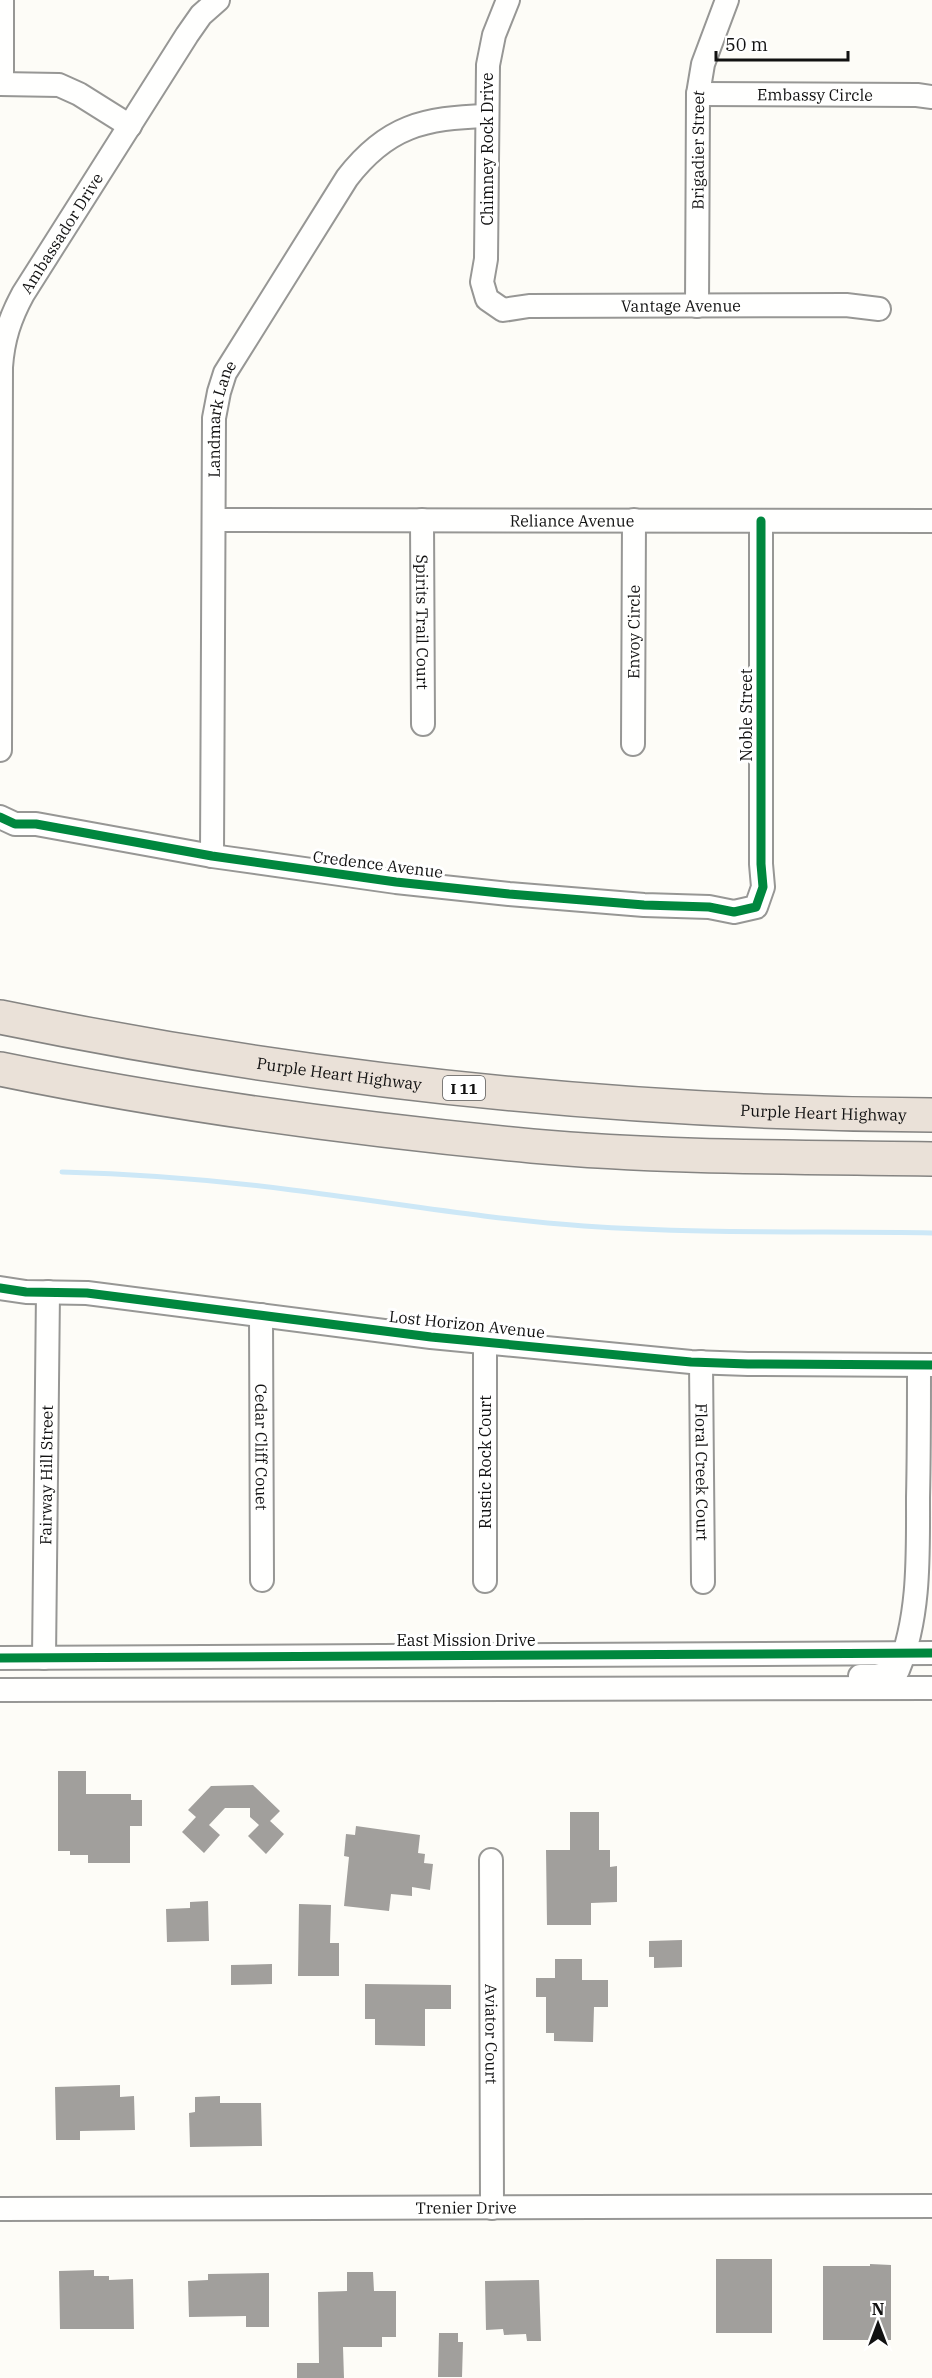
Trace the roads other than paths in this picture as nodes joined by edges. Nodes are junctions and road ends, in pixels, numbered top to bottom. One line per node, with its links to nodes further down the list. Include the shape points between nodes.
1 (2, 0): 5 (street)
2 (218, 0): 9 (street, Ambassador Drive, via 187,35)
3 (508, 0): 8 (street, Chimney Rock Drive, via 494,35 488,65)
4 (727, 0): 6 (street, Brigadier Street, via 703,64)
5 (1, 84): 9 (street, via 58,85)
6 (698, 94): 7 (street, Embassy Circle); 11 (street, Brigadier Street)
7 (932, 98)
8 (487, 116): 10 (street, Chimney Rock Drive, via 486,259 482,282); 13 (street, Landmark Lane, via 429,122 406,129 376,147 347,178 225,373 214,418)
9 (130, 126): 18 (street, Ambassador Drive, via 23,294 3,341)
10 (487, 299): 11 (street, Vantage Avenue, via 503,310 529,306)
11 (697, 306): 12 (street, Vantage Avenue, via 846,305)
12 (879, 309)
13 (214, 520): 14 (street, Reliance Avenue); 23 (street, Landmark Lane)
14 (423, 520): 15 (street, Reliance Avenue); 19 (street, Spirits Trail Court)
15 (634, 520): 16 (street, Reliance Avenue); 20 (street, Envoy Circle)
16 (761, 521): 17 (street, Reliance Avenue); 24 (street, Noble Street, via 763,887)
17 (932, 521)
18 (0, 613): 21 (street, Ambassador Drive)
19 (423, 724)
20 (633, 744)
21 (0, 750)
22 (0, 817): 23 (street, Credence Avenue, via 15,824 36,824)
23 (212, 856): 24 (street, Credence Avenue, via 509,894 734,912)
24 (756, 908)
25 (0, 1017): 27 (highway, Purple Heart Highway / I 11, via 102,1038 312,1070 536,1097 738,1110)
26 (0, 1069): 28 (highway, via 92,1088 306,1120 533,1146 710,1156)
27 (932, 1115)
28 (932, 1159)
29 (0, 1288): 30 (street, Lost Horizon Avenue)
30 (48, 1292): 31 (street, Lost Horizon Avenue); 41 (street, Fairway Hill Street)
31 (261, 1315): 32 (street, Lost Horizon Avenue); 35 (street, Cedar Cliff Couet)
32 (485, 1342): 33 (street, Lost Horizon Avenue); 36 (street, Rustic Rock Court)
33 (701, 1362): 34 (street, Lost Horizon Avenue); 37 (street, Floral Creek Court)
34 (925, 1365): 39 (street, via 915,1599)
35 (262, 1580)
36 (485, 1581)
37 (703, 1582)
38 (932, 1653): 39 (street, East Mission Drive)
39 (905, 1654): 41 (street, East Mission Drive); 43 (street, via 898,1670 876,1676 723,1678)
40 (0, 1658): 41 (street, East Mission Drive)
41 (44, 1658)
42 (932, 1688): 43 (street)
43 (678, 1689): 44 (street)
44 (0, 1690)
45 (491, 1860): 47 (street, Aviator Court)
46 (932, 2206): 47 (street, Trenier Drive)
47 (492, 2208): 48 (street, Trenier Drive)
48 (0, 2209)

